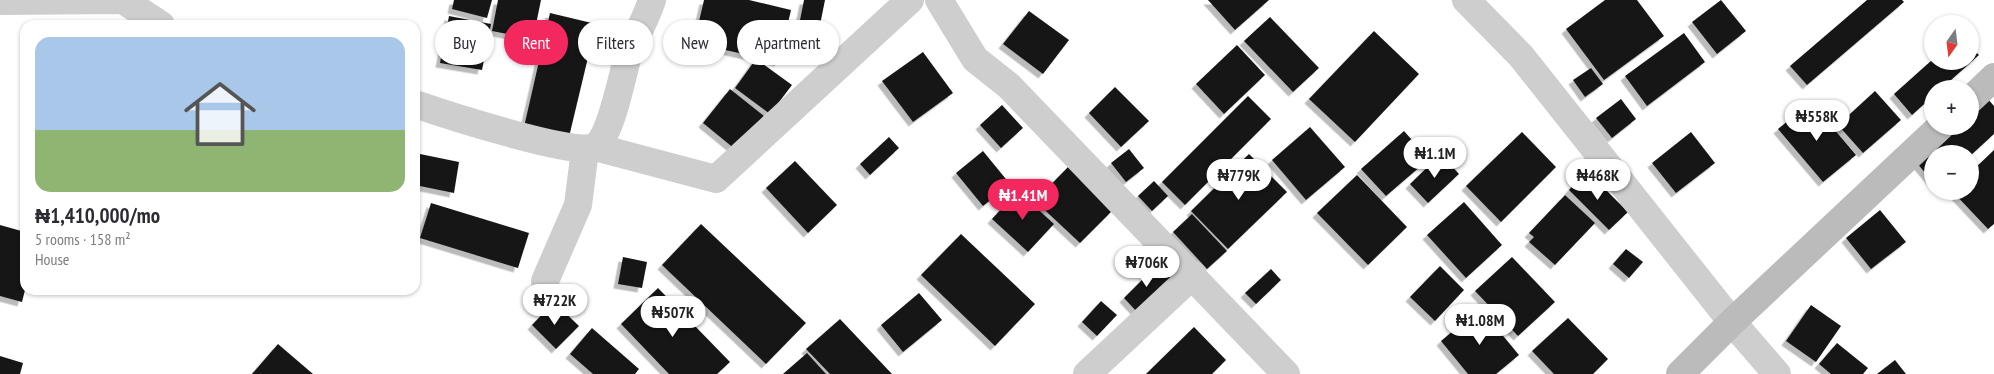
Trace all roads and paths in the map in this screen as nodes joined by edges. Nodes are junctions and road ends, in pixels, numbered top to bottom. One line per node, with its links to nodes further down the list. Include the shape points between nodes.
1 (652, 0): 11 (street, via 628,56 603,138)
2 (910, 0): 11 (street, via 716,179)
3 (939, 0): 12 (street, via 975,58 1009,86)
4 (1466, 0): 14 (street, via 1521,56)
5 (0, 1): 6 (street, via 123,0)
6 (153, 20)
7 (1994, 77): 8 (street)
8 (1979, 91)
9 (420, 106): 11 (street, via 485,127)
10 (1931, 135): 14 (street)
11 (590, 149): 13 (street, via 578,204)
12 (1192, 275): 15 (street); 16 (street)
13 (545, 281)
14 (1732, 322): 17 (street); 18 (street)
15 (1087, 374)
16 (1286, 374)
17 (1680, 374)
18 (1777, 374)

